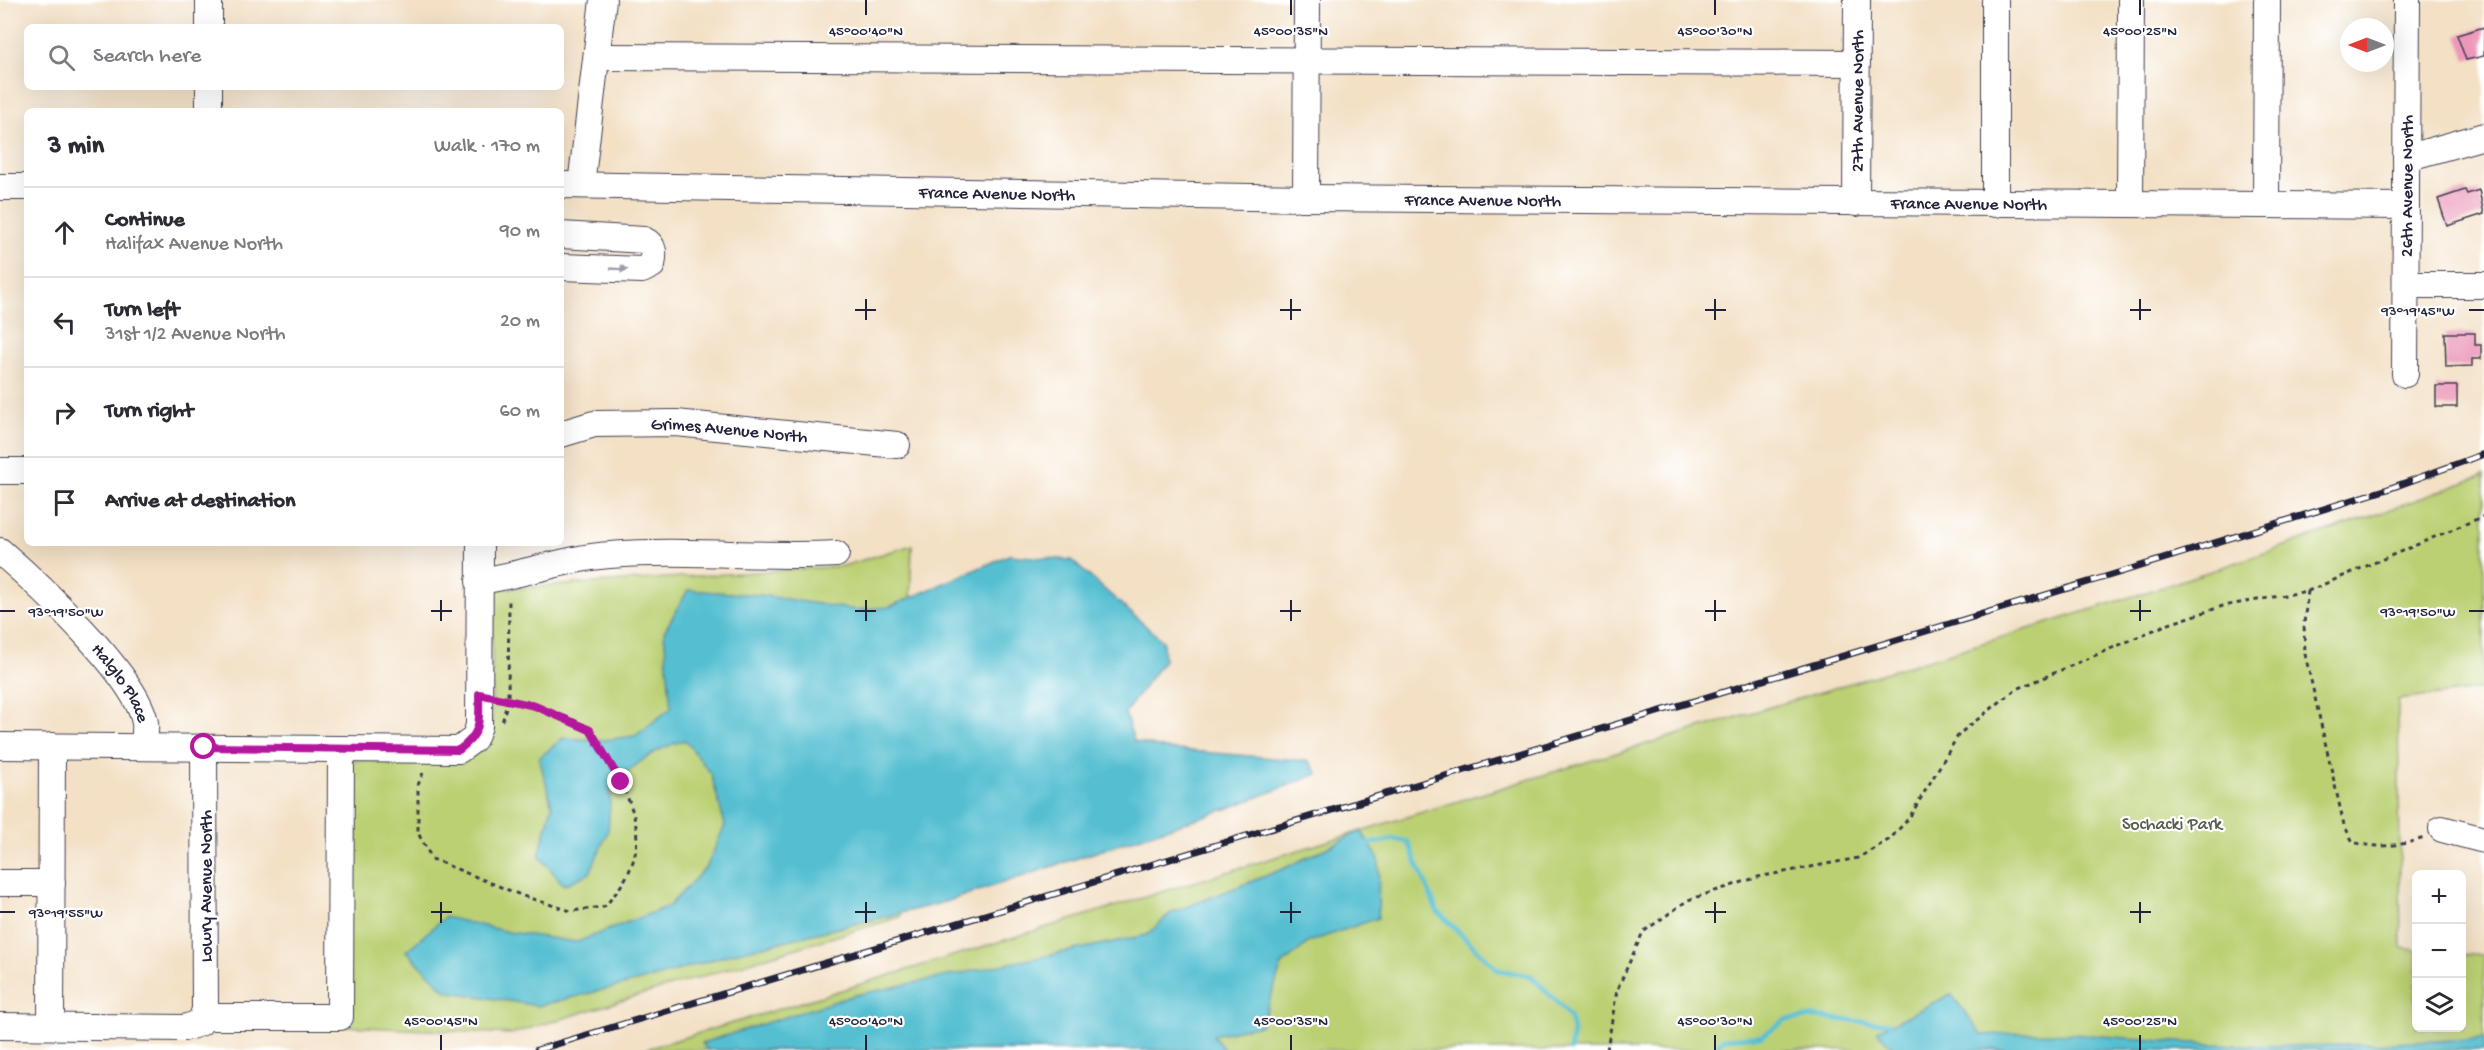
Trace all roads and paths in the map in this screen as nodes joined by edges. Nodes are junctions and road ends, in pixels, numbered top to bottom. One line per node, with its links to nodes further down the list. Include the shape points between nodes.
1 (209, 0): 9 (street)
2 (603, 0): 10 (street)
3 (1307, 0): 11 (street)
4 (1857, 0): 12 (street, 27th Avenue North)
5 (1995, 0): 22 (street)
6 (2131, 0): 23 (street)
7 (2267, 0): 24 (street)
8 (2407, 0): 16 (street, 26th Avenue North)
9 (209, 24)
10 (597, 57): 11 (street); 17 (street)
11 (1306, 61): 12 (street); 20 (street)
12 (1857, 63): 21 (street, 27th Avenue North)
13 (209, 90): 14 (street)
14 (209, 108)
15 (2484, 136): 16 (street)
16 (2406, 158): 25 (street, 26th Avenue North)
17 (571, 185): 20 (street, France Avenue North)
18 (0, 187): 19 (street)
19 (24, 187)
20 (1306, 198): 21 (street, France Avenue North)
21 (1856, 203): 22 (street, France Avenue North)
22 (1995, 204): 23 (street, France Avenue North)
23 (2130, 204): 24 (street, France Avenue North)
24 (2266, 205): 25 (street, France Avenue North)
25 (2406, 206): 28 (street, 26th Avenue North)
26 (564, 235): 27 (street, one-way to 26, via 642,270 652,265 654,255 653,248 644,240)
27 (564, 267)
28 (2406, 285): 29 (street); 30 (street, 26th Avenue North)
29 (2484, 285)
30 (2405, 374)
31 (564, 433): 32 (street, Grimes Avenue North, via 594,424 676,423)
32 (897, 445)
33 (0, 471): 34 (street)
34 (24, 471)
35 (2484, 516): 41 (path)
36 (480, 546): 40 (street)
37 (0, 551): 47 (street, Halglo Place, via 50,595 132,694 145,723)
38 (836, 554): 39 (street, via 783,557 667,551 607,555 566,561)
39 (509, 577): 40 (street); 43 (path)
40 (479, 581): 42 (street)
41 (2308, 591): 51 (path, via 2305,654 2344,825 2353,842 2368,847 2404,845); 58 (path, via 2223,606 2163,626 2015,690 1959,734 1909,818 1890,839 1858,858 1758,877 1688,900 1643,932 1617,990)
42 (479, 694): 43 (path); 50 (street, via 479,726 474,739 459,750)
43 (508, 699): 44 (path); 50 (path, via 535,706 590,730 621,782 638,826 636,859 624,885 604,907 571,911 432,860 418,832 418,785 421,774 439,770)
44 (500, 731)
45 (0, 746): 46 (street)
46 (52, 746): 47 (street); 54 (street)
47 (144, 746): 48 (street)
48 (204, 747): 49 (street); 55 (street, Lowry Avenue North)
49 (341, 749): 50 (street); 55 (street, via 340,1017)
50 (439, 749)
51 (2442, 829): 52 (street)
52 (2484, 840)
53 (0, 883): 54 (street)
54 (52, 883): 57 (street)
55 (201, 1020): 57 (street, via 184,1028)
56 (0, 1026): 57 (street)
57 (51, 1026)
58 (1607, 1050)

